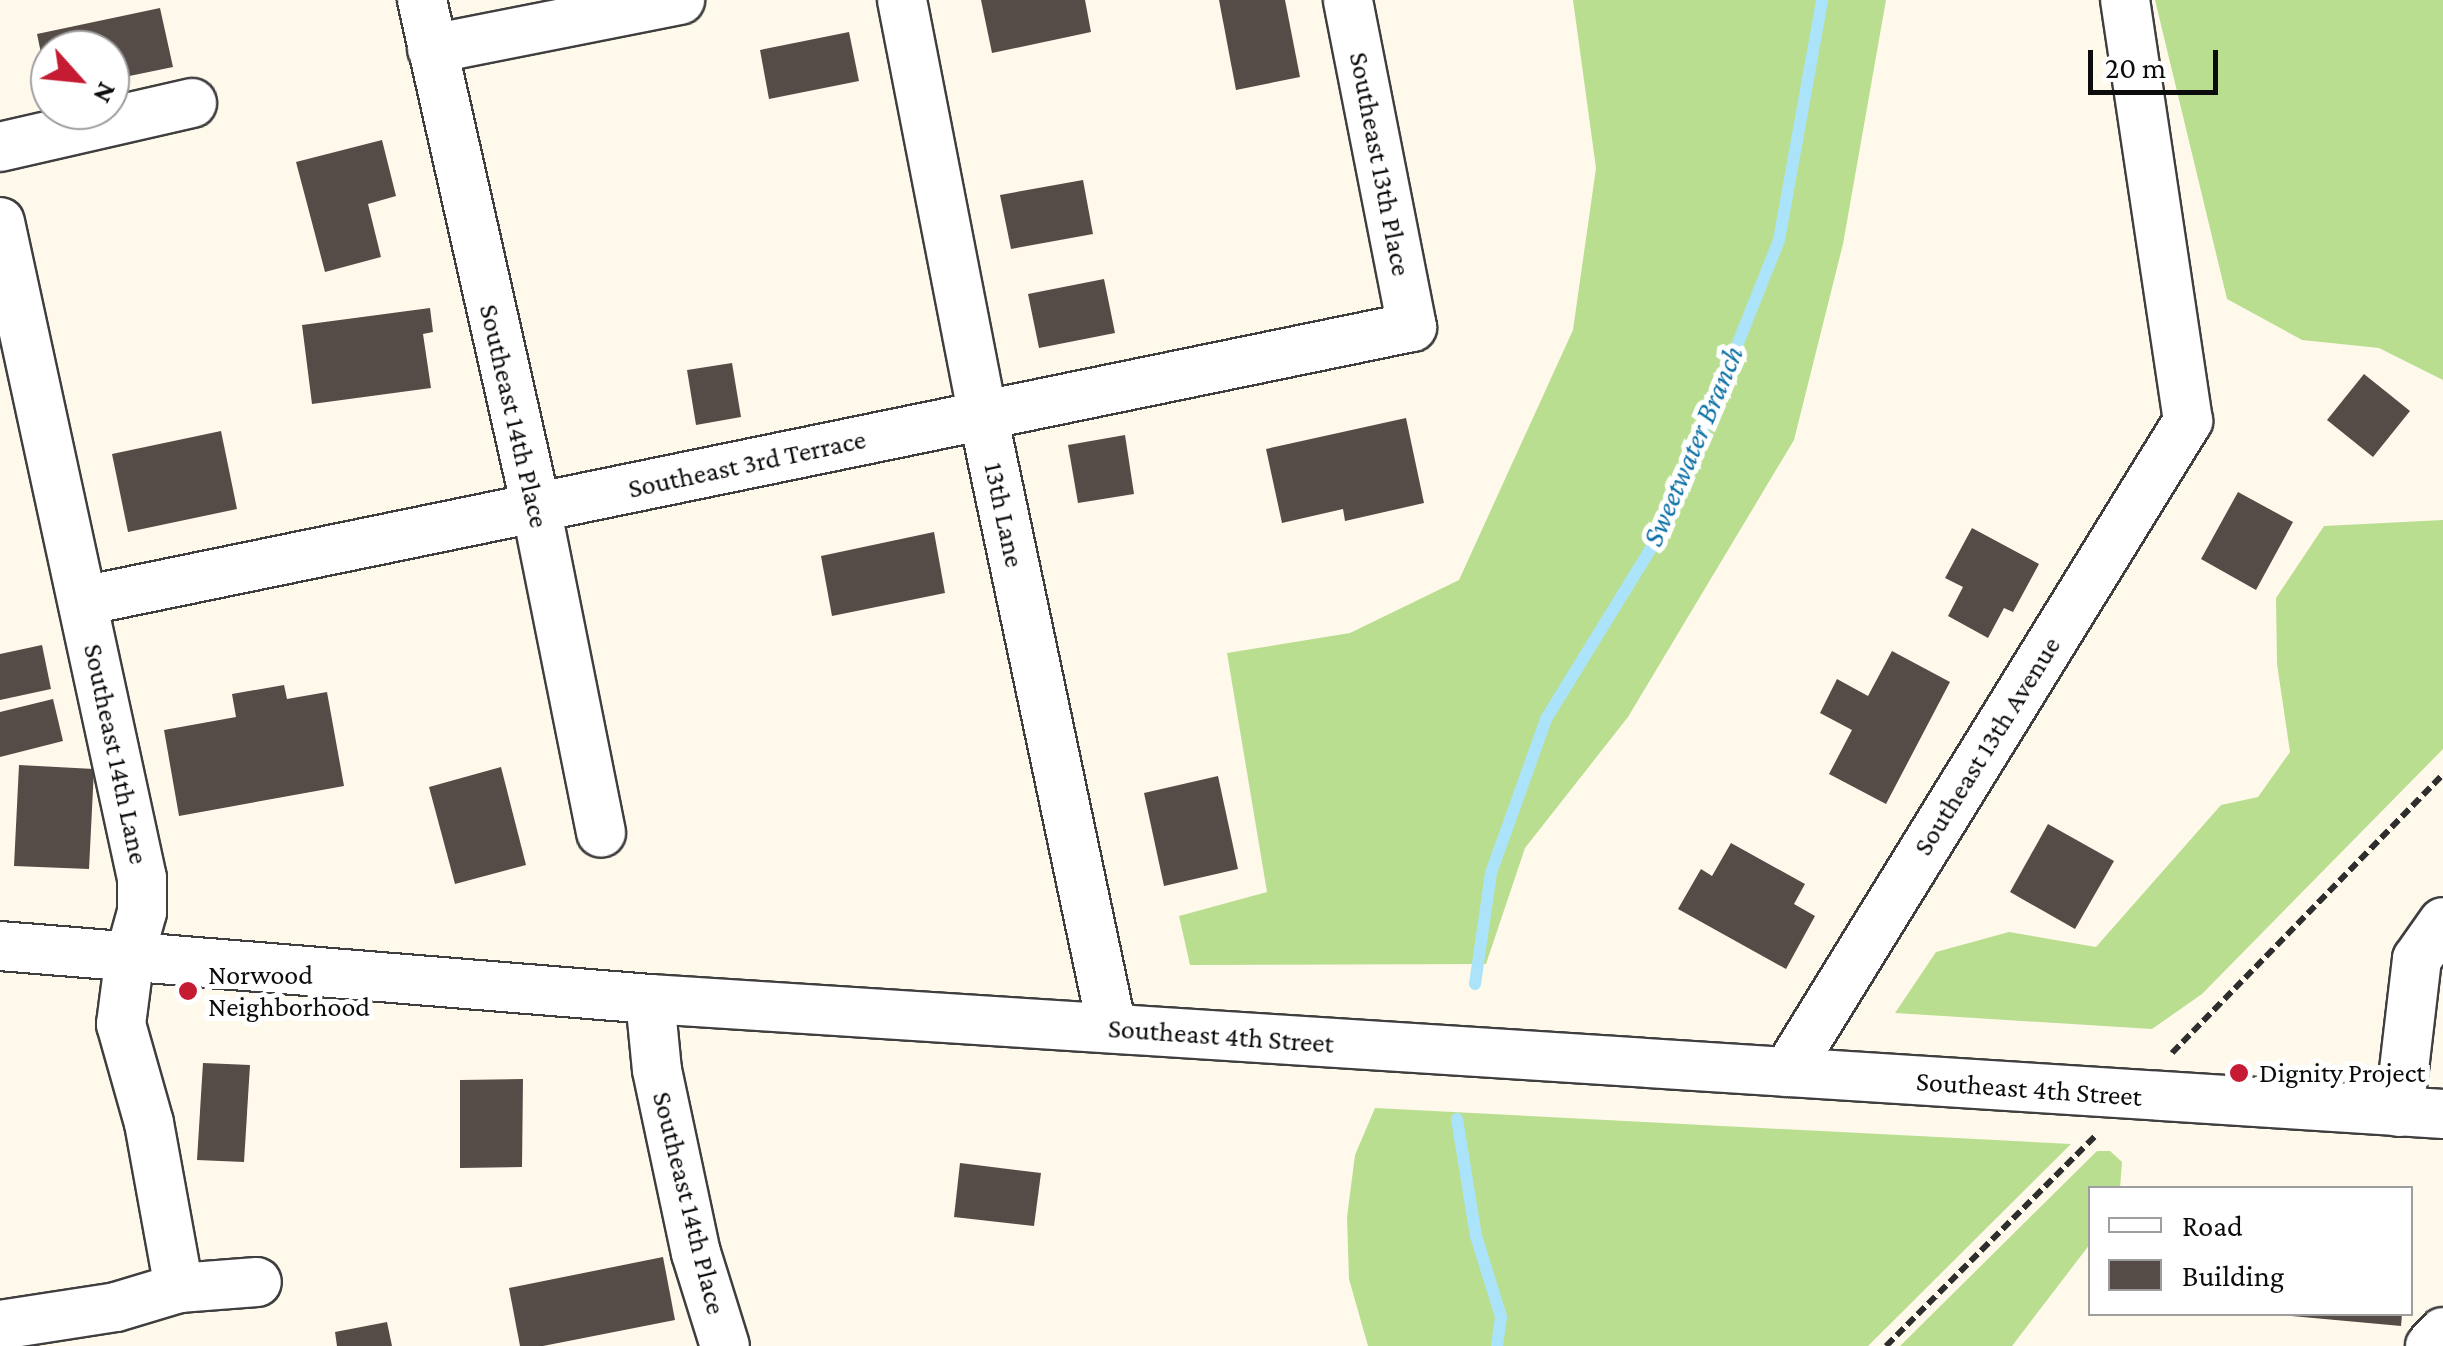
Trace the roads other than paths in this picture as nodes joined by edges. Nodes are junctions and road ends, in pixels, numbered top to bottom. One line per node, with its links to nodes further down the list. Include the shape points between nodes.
1 (422, 0): 6 (street, Southeast 14th Place)
2 (680, 0): 6 (street)
3 (902, 0): 11 (street, 13th Lane)
4 (1348, 0): 10 (street, Southeast 13th Place)
5 (2126, 0): 20 (street, Southeast 13th Avenue, via 2188,420)
6 (432, 49): 12 (street, Southeast 14th Place)
7 (192, 104): 8 (street)
8 (0, 147)
9 (0, 222): 13 (street, Southeast 14th Lane)
10 (1412, 328): 11 (street, Southeast 3rd Terrace)
11 (983, 416): 12 (street, Southeast 3rd Terrace); 19 (street, 13th Lane)
12 (536, 507): 13 (street, Southeast 3rd Terrace); 14 (street, Southeast 14th Place)
13 (83, 601): 17 (street, Southeast 14th Lane, via 142,878 142,912)
14 (601, 833)
15 (2443, 922): 21 (street, via 2417,959)
16 (0, 946): 17 (street, Southeast 4th Street)
17 (130, 955): 18 (street, Southeast 4th Street); 23 (street, Southeast 14th Lane, via 121,1024 149,1123)
18 (650, 999): 19 (street, Southeast 4th Street); 26 (street, Southeast 14th Place, via 657,1070 696,1253)
19 (1112, 1028): 20 (street, Southeast 4th Street)
20 (1787, 1072): 21 (street, Southeast 4th Street)
21 (2421, 1113)
22 (257, 1282): 23 (street)
23 (179, 1288): 24 (street, via 116,1307)
24 (0, 1325)
25 (2443, 1332): 27 (street)
26 (725, 1346)
27 (2430, 1346)

